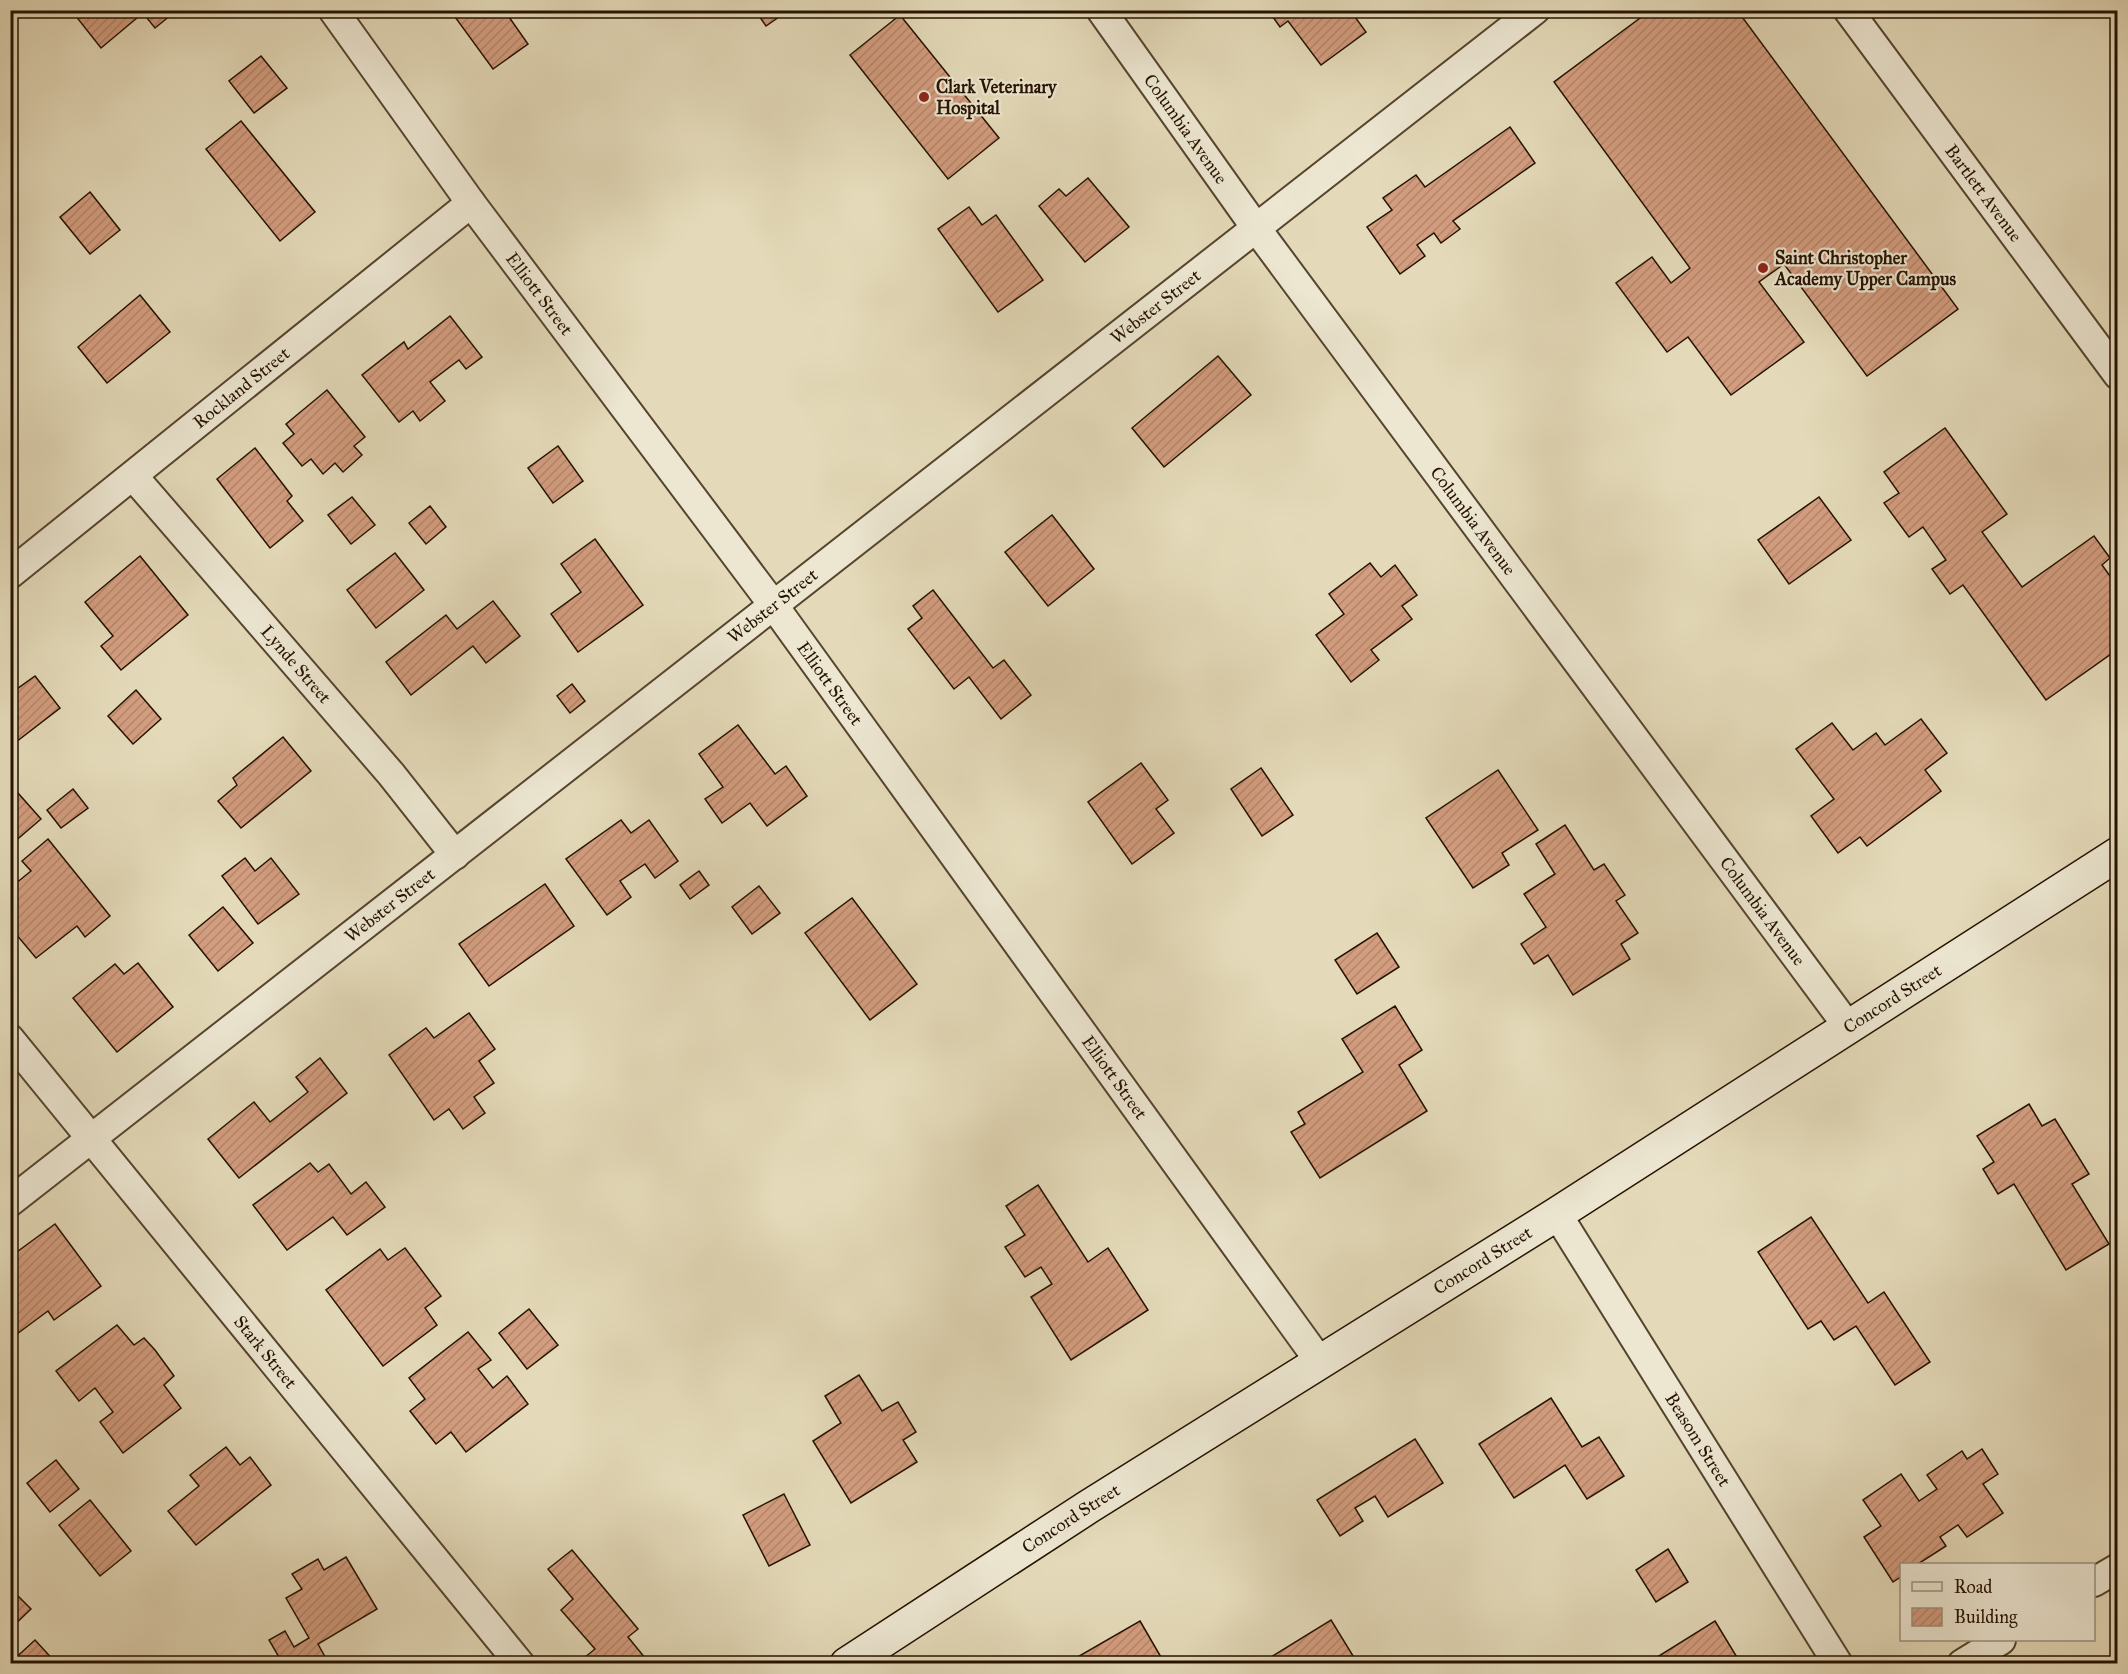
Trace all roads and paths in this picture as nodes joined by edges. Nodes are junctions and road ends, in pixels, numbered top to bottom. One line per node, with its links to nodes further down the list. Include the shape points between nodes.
1 (333, 10): 5 (street, Elliott Street)
2 (1101, 10): 6 (street, Columbia Avenue)
3 (1535, 10): 6 (street, Webster Street)
4 (1848, 10): 7 (street, Bartlett Avenue)
5 (471, 202): 8 (street, Rockland Street); 10 (street, Elliott Street)
6 (1256, 228): 10 (street, Webster Street); 13 (street, Columbia Avenue)
7 (2118, 375)
8 (133, 476): 9 (street, Rockland Street); 12 (street, Lynde Street, via 391,774)
9 (10, 574)
10 (774, 606): 12 (street, Webster Street); 18 (street, Elliott Street)
11 (2118, 854): 13 (main road, Concord Street)
12 (455, 855): 15 (street, Webster Street)
13 (1849, 1028): 17 (main road, Concord Street)
14 (10, 1039): 15 (street, Stark Street)
15 (93, 1138): 16 (street, Webster Street); 22 (street, Stark Street)
16 (10, 1202)
17 (1557, 1214): 18 (main road, Concord Street); 24 (street, Beasom Street)
18 (1320, 1362): 23 (main road, Concord Street)
19 (2118, 1568): 20 (street)
20 (2095, 1581)
21 (1999, 1641): 25 (street)
22 (520, 1664)
23 (847, 1664)
24 (1839, 1664)
25 (1962, 1664)

